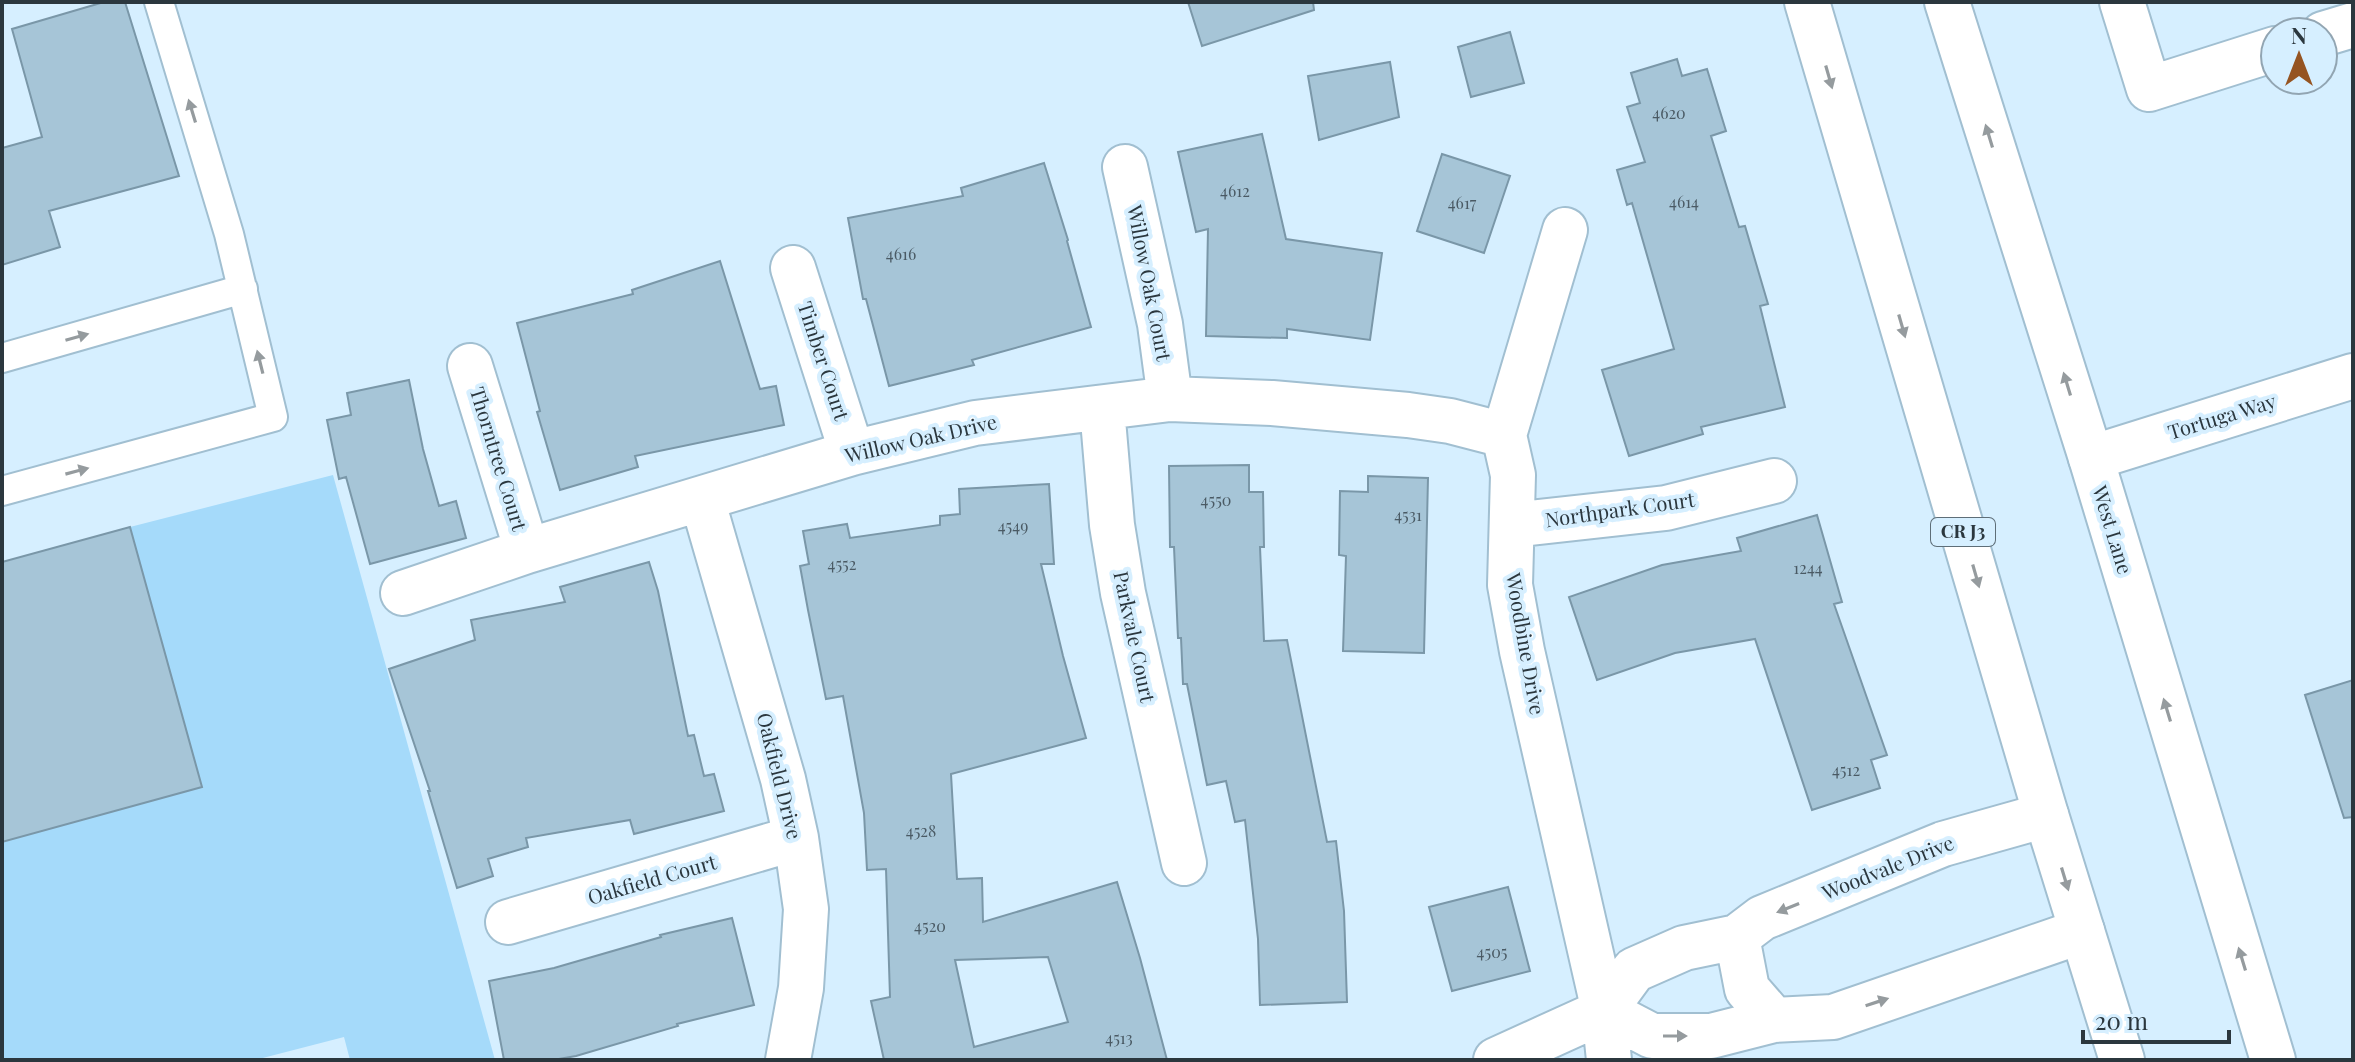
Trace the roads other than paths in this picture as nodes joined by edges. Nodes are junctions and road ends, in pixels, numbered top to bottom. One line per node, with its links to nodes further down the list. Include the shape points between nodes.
1 (159, 2): 9 (lane, one-way to 1)
2 (1807, 2): 24 (street, CR J3, one-way to 24)
3 (1947, 2): 17 (street, West Lane, one-way to 3)
4 (2122, 2): 5 (street, via 2149,89)
5 (2259, 54)
6 (1125, 167): 13 (street, Willow Oak Court, via 1160,324)
7 (1565, 230): 15 (street, Woodbine Drive)
8 (793, 268): 16 (street, Timber Court)
9 (243, 289): 10 (lane, one-way to 9); 19 (lane, one-way to 9, via 273,417)
10 (2, 358)
11 (470, 366): 22 (street, Thorntree Court)
12 (2353, 376): 17 (street, Tortuga Way)
13 (1170, 399): 14 (street, Willow Oak Drive); 15 (street, Willow Oak Drive, via 1408,415)
14 (1102, 408): 16 (street, Willow Oak Drive, via 975,423); 26 (street, Parkvale Court, via 1123,593)
15 (1504, 435): 21 (street, Woodbine Drive, via 1513,475)
16 (852, 453): 20 (street, Willow Oak Drive)
17 (2091, 458): 36 (street, West Lane, one-way to 17)
18 (1774, 481): 21 (street, Northpark Court, via 1666,508)
19 (2, 491)
20 (702, 499): 22 (street, Willow Oak Drive); 25 (street, Oakfield Drive)
21 (1512, 525): 30 (street, Woodbine Drive, via 1510,585 1522,651)
22 (527, 551): 23 (street, Willow Oak Drive)
23 (403, 593)
24 (2046, 815): 28 (street, CR J3, one-way to 28); 29 (street, Woodvale Drive, one-way to 29, via 1943,844 1762,918)
25 (796, 838): 27 (street, Oakfield Court); 32 (street, Oakfield Drive, via 806,909 801,988)
26 (1184, 863)
27 (508, 922)
28 (2082, 931): 31 (street, one-way to 28, via 1833,1017); 35 (street, CR J3)
29 (1737, 937): 30 (street, Woodvale Drive, via 1684,948 1634,970); 31 (street, via 1747,989)
30 (1604, 1011): 31 (street, one-way to 31, via 1652,1036 1711,1036); 33 (street, Woodvale Drive); 34 (street, Woodbine Drive)
31 (1774, 1020)
32 (788, 1060)
33 (1496, 1060)
34 (1609, 1060)
35 (2122, 1060)
36 (2273, 1060)

